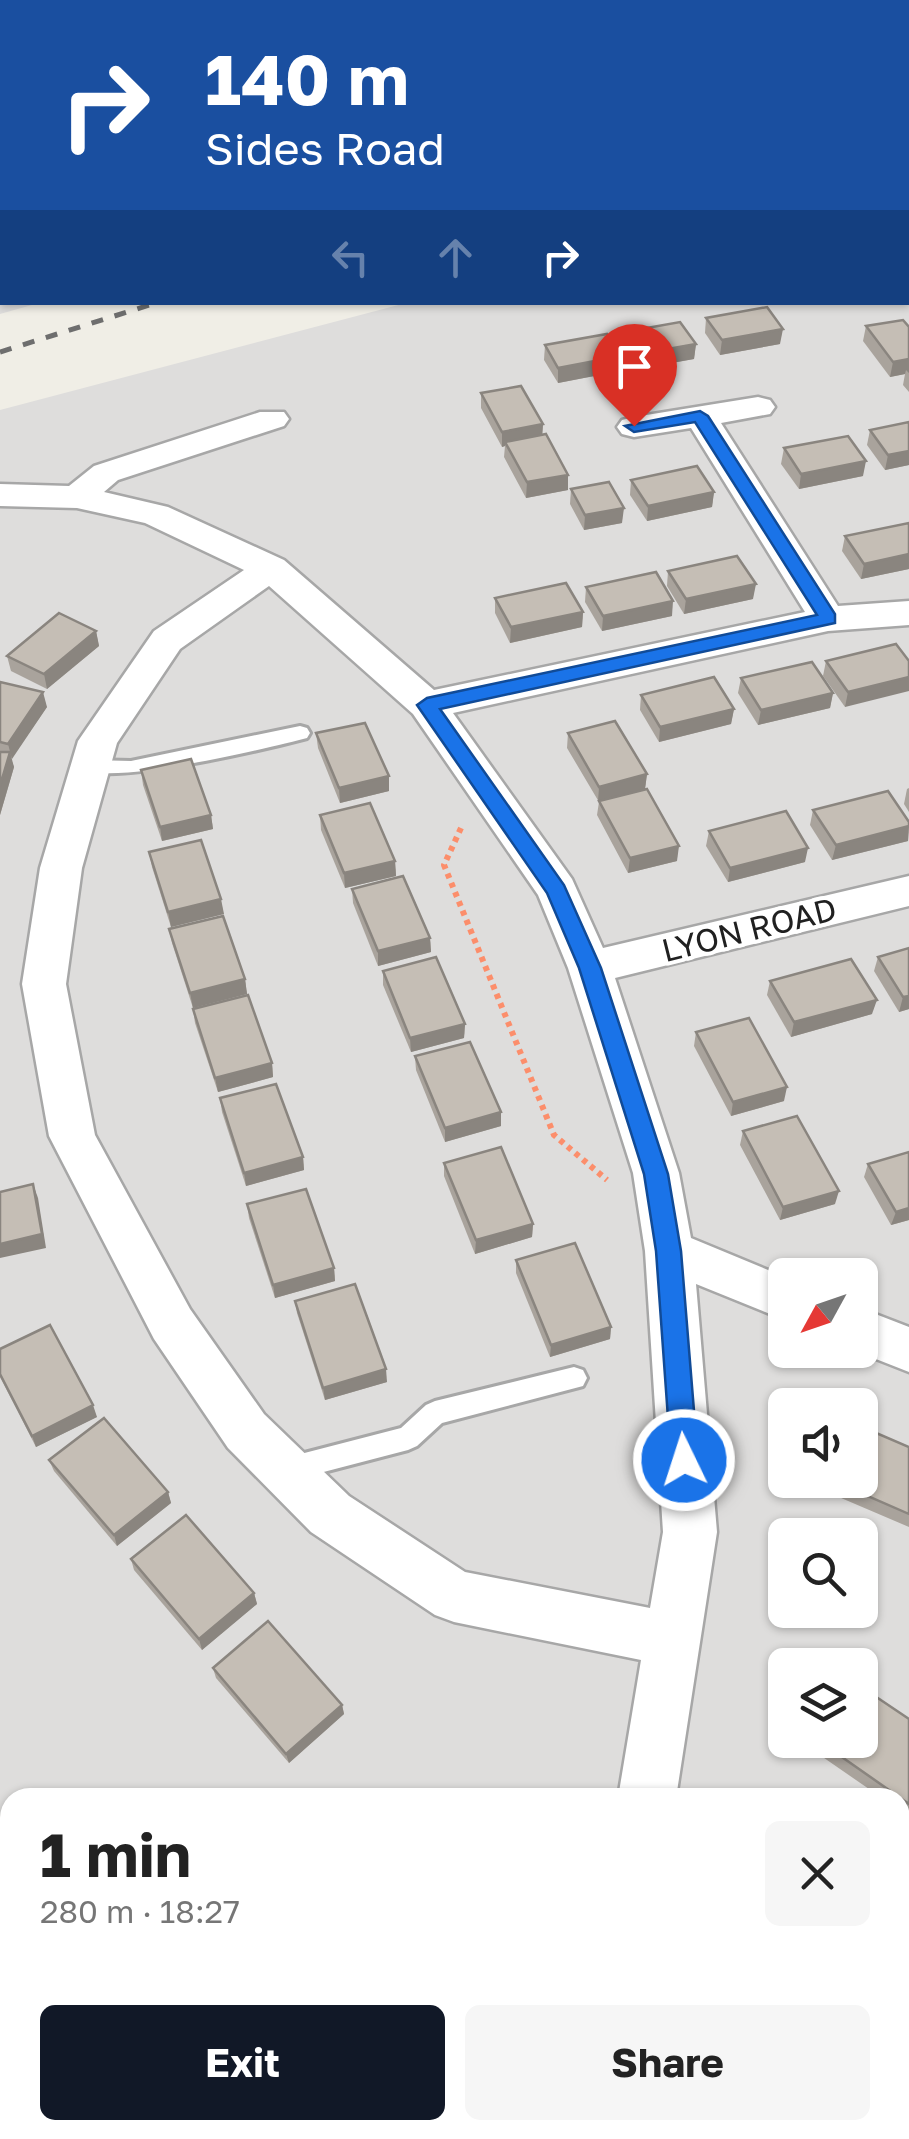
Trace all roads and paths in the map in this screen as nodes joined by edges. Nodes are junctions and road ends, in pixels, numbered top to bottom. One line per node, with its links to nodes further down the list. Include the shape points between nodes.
1 (758, 406): 2 (street)
2 (700, 416): 4 (street); 9 (street)
3 (272, 419): 6 (street, via 106,473)
4 (634, 426)
5 (0, 495): 6 (street)
6 (77, 497): 7 (street, via 156,515)
7 (271, 568): 10 (street); 12 (street, via 167,640 98,741)
8 (909, 613): 9 (street)
9 (828, 619): 10 (street)
10 (427, 705): 13 (street)
11 (300, 732): 12 (lane, via 131,768)
12 (90, 767): 22 (street, via 61,868 44,984 72,1136 172,1324 246,1431)
13 (483, 785): 15 (street, via 556,890); 16 (path, via 444,864 554,1135 612,1183)
14 (909, 890): 15 (street, LYON ROAD)
15 (590, 968): 16 (street)
16 (656, 1174): 17 (street)
17 (668, 1251): 18 (street); 23 (street, via 690,1532)
18 (768, 1293)
19 (878, 1337): 20 (street)
20 (909, 1350)
21 (574, 1378): 22 (lane, via 435,1413 408,1438)
22 (290, 1470): 23 (street, via 330,1514 454,1596)
23 (674, 1640): 24 (street)
24 (660, 1788)

